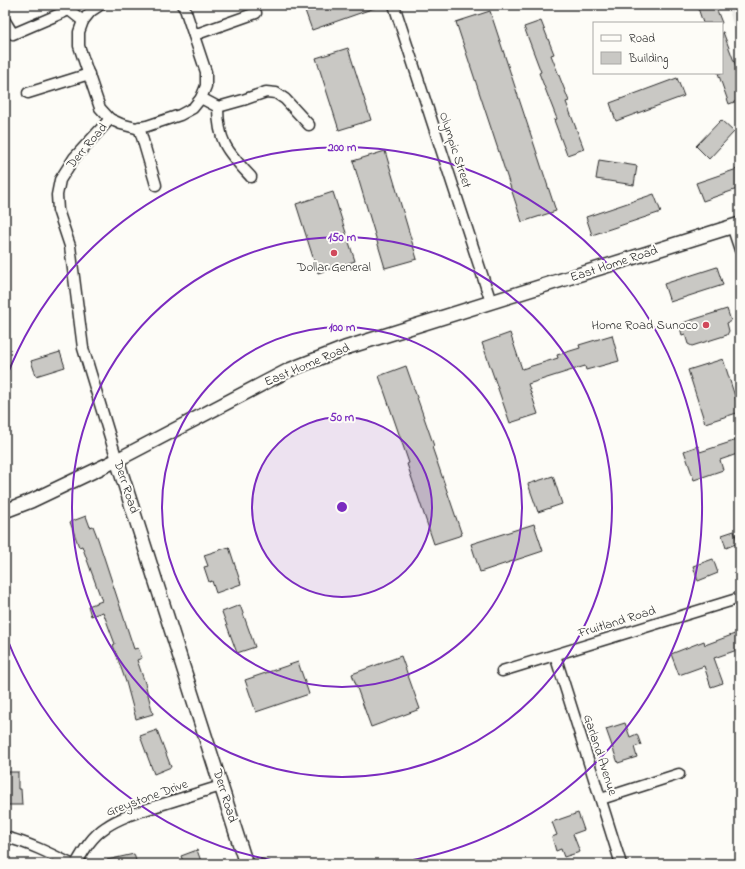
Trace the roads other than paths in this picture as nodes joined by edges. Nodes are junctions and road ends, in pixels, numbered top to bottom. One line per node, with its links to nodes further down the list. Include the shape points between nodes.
1 (100, 5): 7 (street)
2 (182, 5): 8 (street)
3 (394, 5): 20 (street, Olympic Street)
4 (68, 8): 6 (street, via 13,34); 7 (street)
5 (256, 13): 8 (street)
6 (5, 21)
7 (83, 21): 9 (street, via 79,32 79,46)
8 (194, 35): 11 (street, via 206,72 206,86)
9 (89, 74): 10 (street); 13 (street, via 100,108)
10 (28, 93)
11 (201, 98): 12 (street); 15 (street, via 192,108 180,115)
12 (218, 107): 14 (street, via 266,92 276,93); 16 (street, via 220,135 229,153)
13 (110, 119): 15 (street); 21 (street, Derr Road, via 74,158 60,180 57,195 58,210 70,246 83,348)
14 (309, 125)
15 (139, 127): 17 (street)
16 (252, 177)
17 (156, 185)
18 (736, 225): 19 (street); 20 (street, East Home Road)
19 (740, 250)
20 (491, 302): 21 (street, East Home Road, via 345,348 290,370)
21 (117, 460): 22 (street, East Home Road); 27 (street, Derr Road)
22 (5, 511)
23 (740, 598): 24 (street, Fruitland Road)
24 (554, 655): 25 (street, Fruitland Road); 28 (street, Garland Avenue)
25 (502, 671)
26 (679, 774): 28 (street)
27 (221, 786): 31 (street, Greystone Drive, via 118,820 93,838); 32 (street, Derr Road)
28 (601, 799): 33 (street, Garland Avenue)
29 (5, 837): 30 (street, via 42,849)
30 (71, 864)
31 (76, 864)
32 (246, 864)
33 (621, 864)

